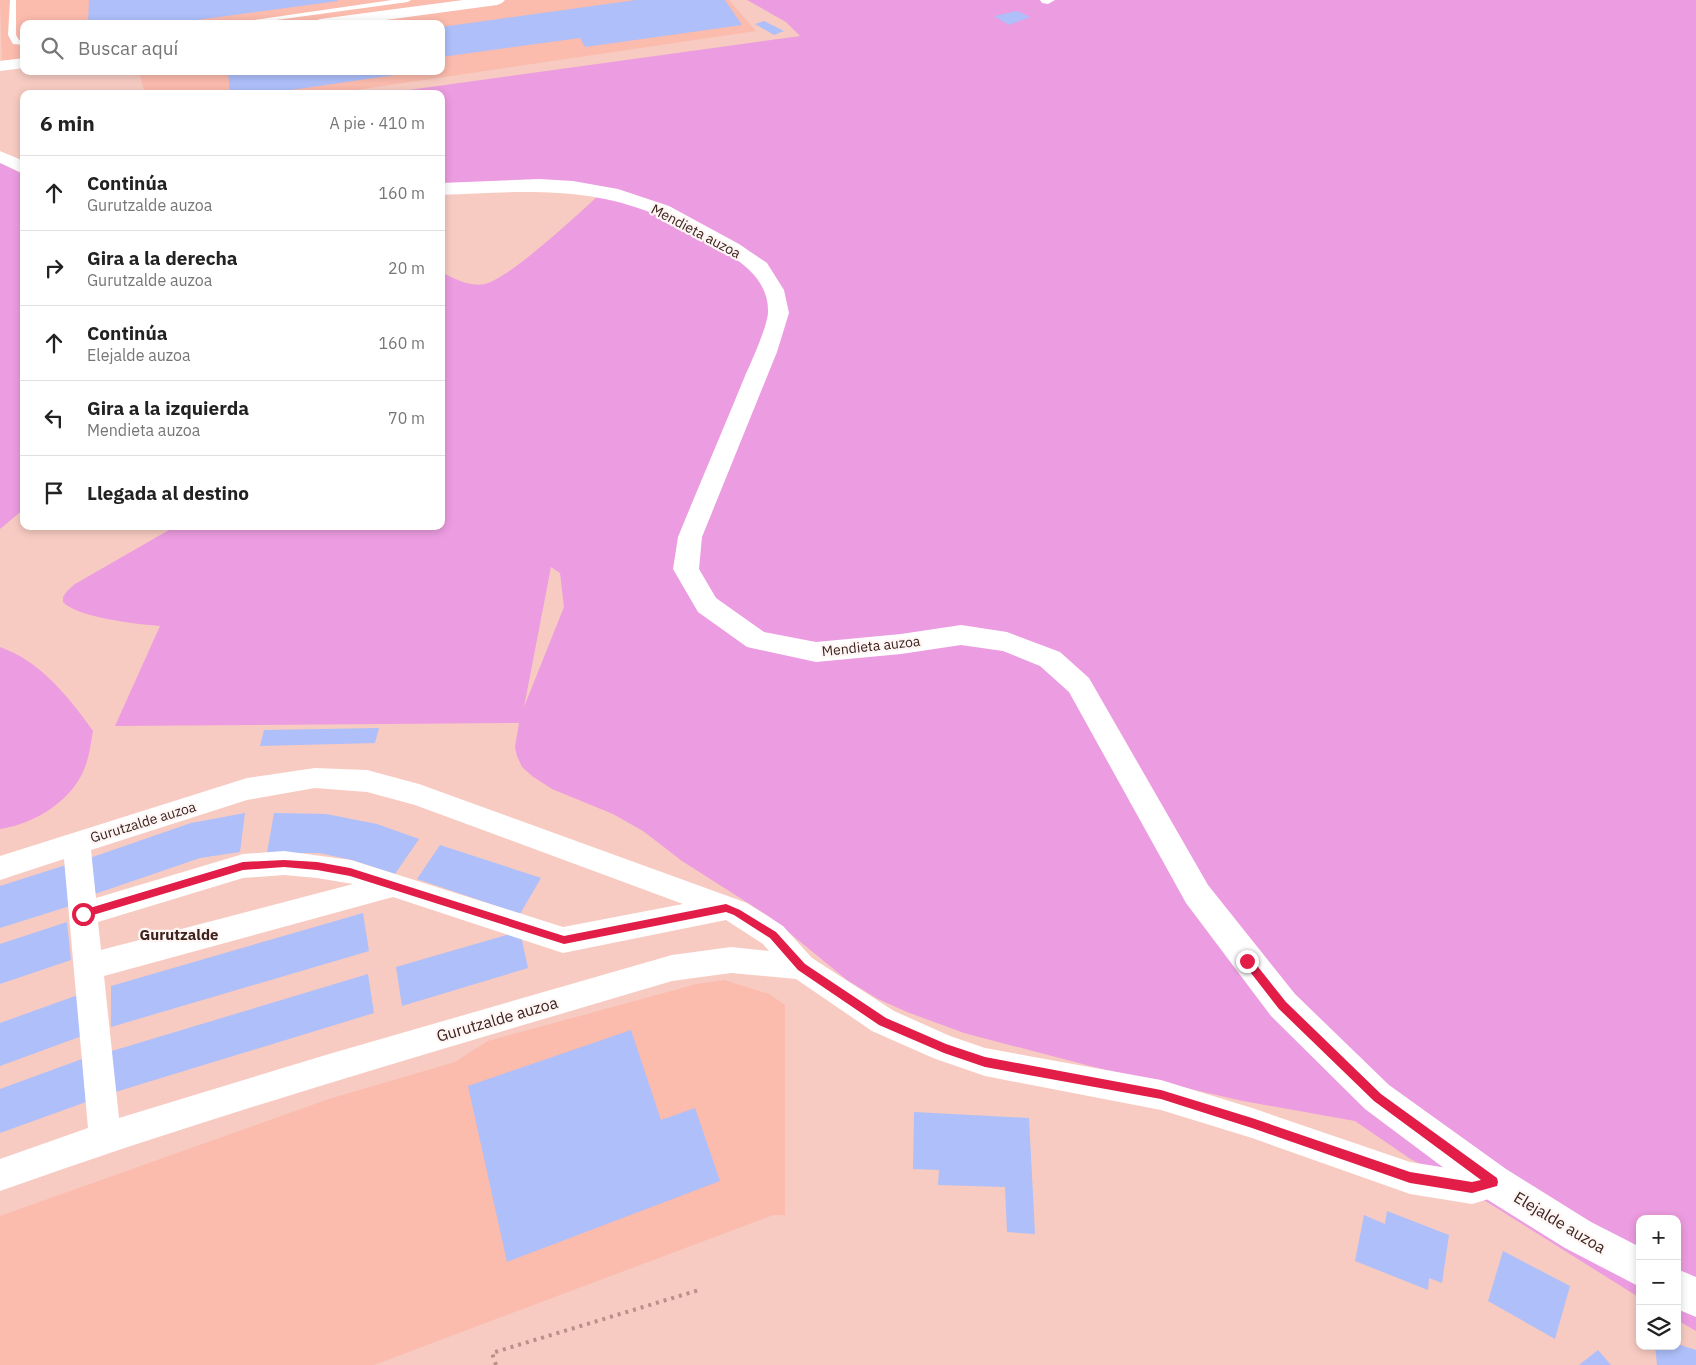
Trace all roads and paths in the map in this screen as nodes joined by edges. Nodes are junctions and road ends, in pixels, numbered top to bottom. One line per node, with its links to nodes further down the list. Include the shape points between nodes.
1 (13, 0): 2 (lane); 7 (lane, via 12,35)
2 (17, 0)
3 (408, 0): 5 (lane)
4 (497, 0): 6 (street)
5 (259, 20)
6 (350, 20)
7 (20, 42)
8 (0, 156): 9 (street)
9 (20, 167)
10 (445, 189): 20 (street, Mendieta auzoa, via 573,187 618,195 662,210 760,267 774,290 778,313 766,352 690,537 686,569 707,605 756,640 816,652 961,635 1007,642 1050,659 1079,685 1197,894 1283,1006 1377,1097)
11 (76, 843): 12 (street, Gurutzalde auzoa); 14 (street, Gurutzalde auzoa, via 247,789 316,778 367,781 419,795); 15 (street, Gurutzalde auzoa)
12 (0, 868)
13 (395, 885): 14 (street, via 564,940); 15 (street, via 317,866 243,866); 16 (street)
14 (726, 908): 17 (street, Gurutzalde auzoa, via 773,935)
15 (83, 914): 16 (street, Gurutzalde auzoa)
16 (88, 967): 18 (street, Gurutzalde auzoa)
17 (802, 967): 18 (street, Gurutzalde auzoa, via 731,960 672,968 329,1068); 20 (street, via 883,1021 985,1062 1161,1095 1410,1178 1472,1188)
18 (105, 1138): 19 (street, Gurutzalde auzoa)
19 (0, 1175)
20 (1493, 1182): 21 (street, Elejalde auzoa)
21 (1636, 1266)
22 (699, 1290): 25 (path, via 492,1353)
23 (1681, 1290): 24 (street)
24 (1696, 1298)
25 (496, 1365)

